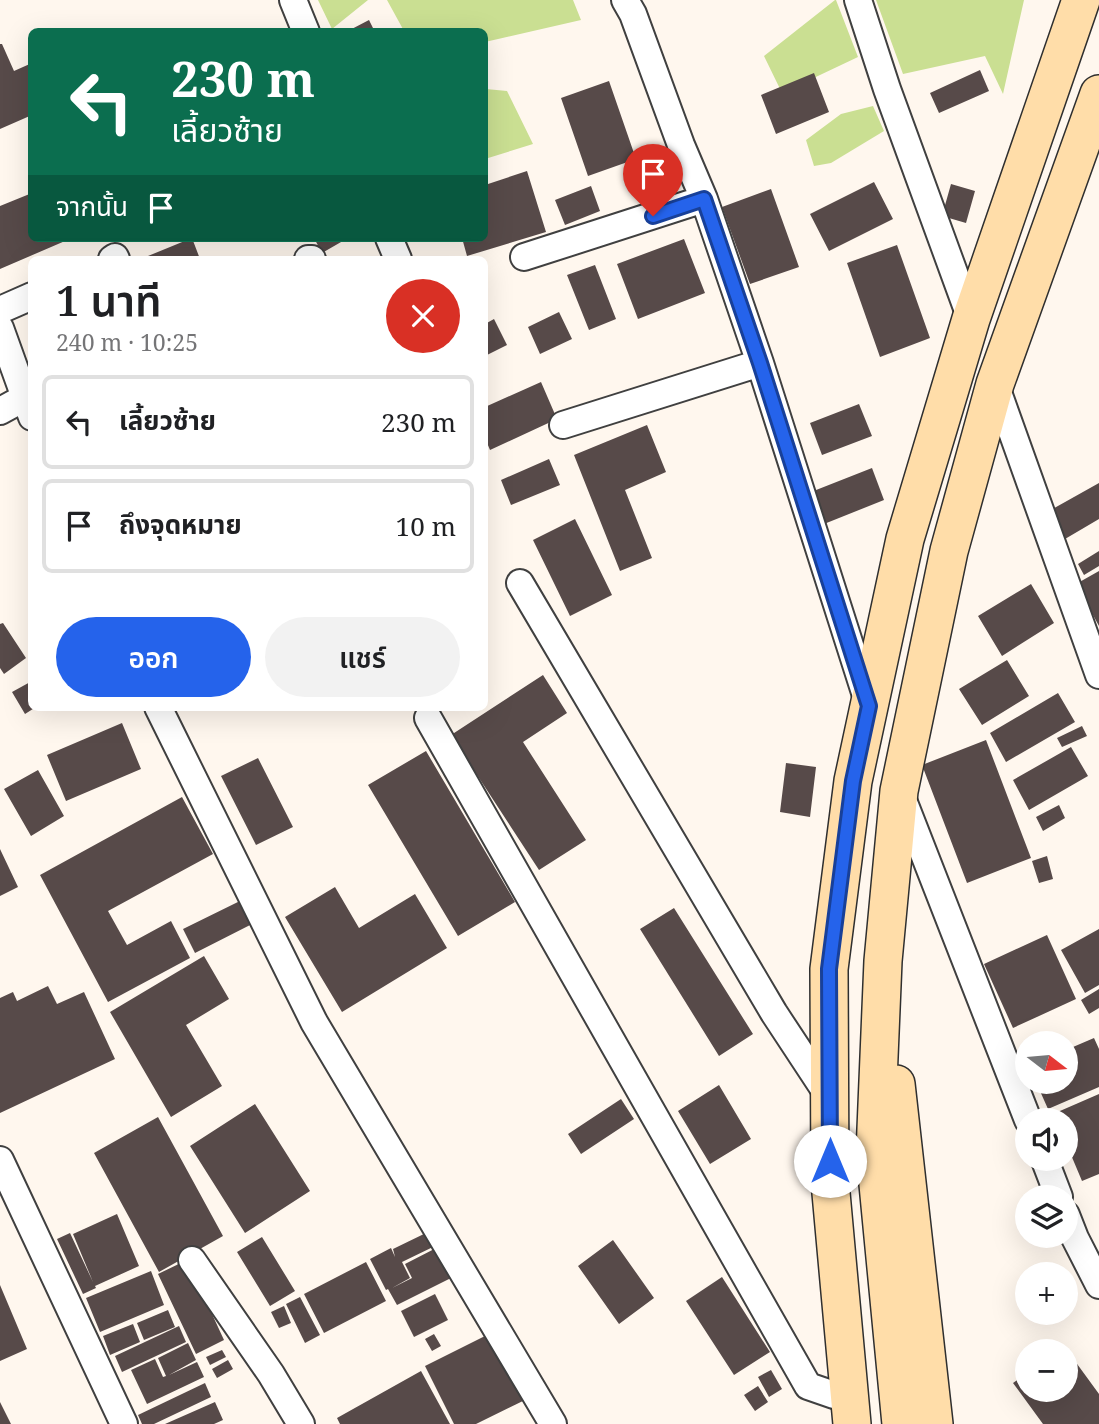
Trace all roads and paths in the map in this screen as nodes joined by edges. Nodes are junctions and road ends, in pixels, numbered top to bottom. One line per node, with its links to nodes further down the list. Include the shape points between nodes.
1 (293, 0): 5 (street)
2 (858, 0): 11 (street)
3 (636, 5): 7 (street, via 681,145)
4 (1075, 6): 11 (main road)
5 (304, 28)
6 (1099, 94): 14 (main road)
7 (704, 199): 8 (street); 13 (street)
8 (524, 257)
9 (28, 298): 10 (street)
10 (0, 310)
11 (971, 319): 20 (main road, via 905,539)
12 (0, 328): 15 (street)
13 (760, 363): 17 (street); 20 (street)
14 (995, 384): 19 (street); 23 (main road, via 949,551)
15 (28, 407): 16 (street)
16 (0, 411)
17 (563, 425)
18 (520, 583): 25 (street, via 774,1013)
19 (1099, 675)
20 (869, 706): 25 (main road, via 853,781 829,969)
21 (160, 711): 34 (street, via 314,1022)
22 (428, 718): 31 (street, via 808,1386)
23 (899, 791): 24 (main road); 26 (street)
24 (883, 961): 35 (main road, via 876,1153); 36 (main road)
25 (830, 1098): 31 (main road)
26 (1023, 1108)
27 (0, 1160): 32 (street)
28 (1078, 1244): 30 (street)
29 (192, 1261): 33 (street)
30 (1099, 1285)
31 (840, 1414)
32 (124, 1424)
33 (301, 1424)
34 (553, 1424)
35 (901, 1424)
36 (934, 1424)

